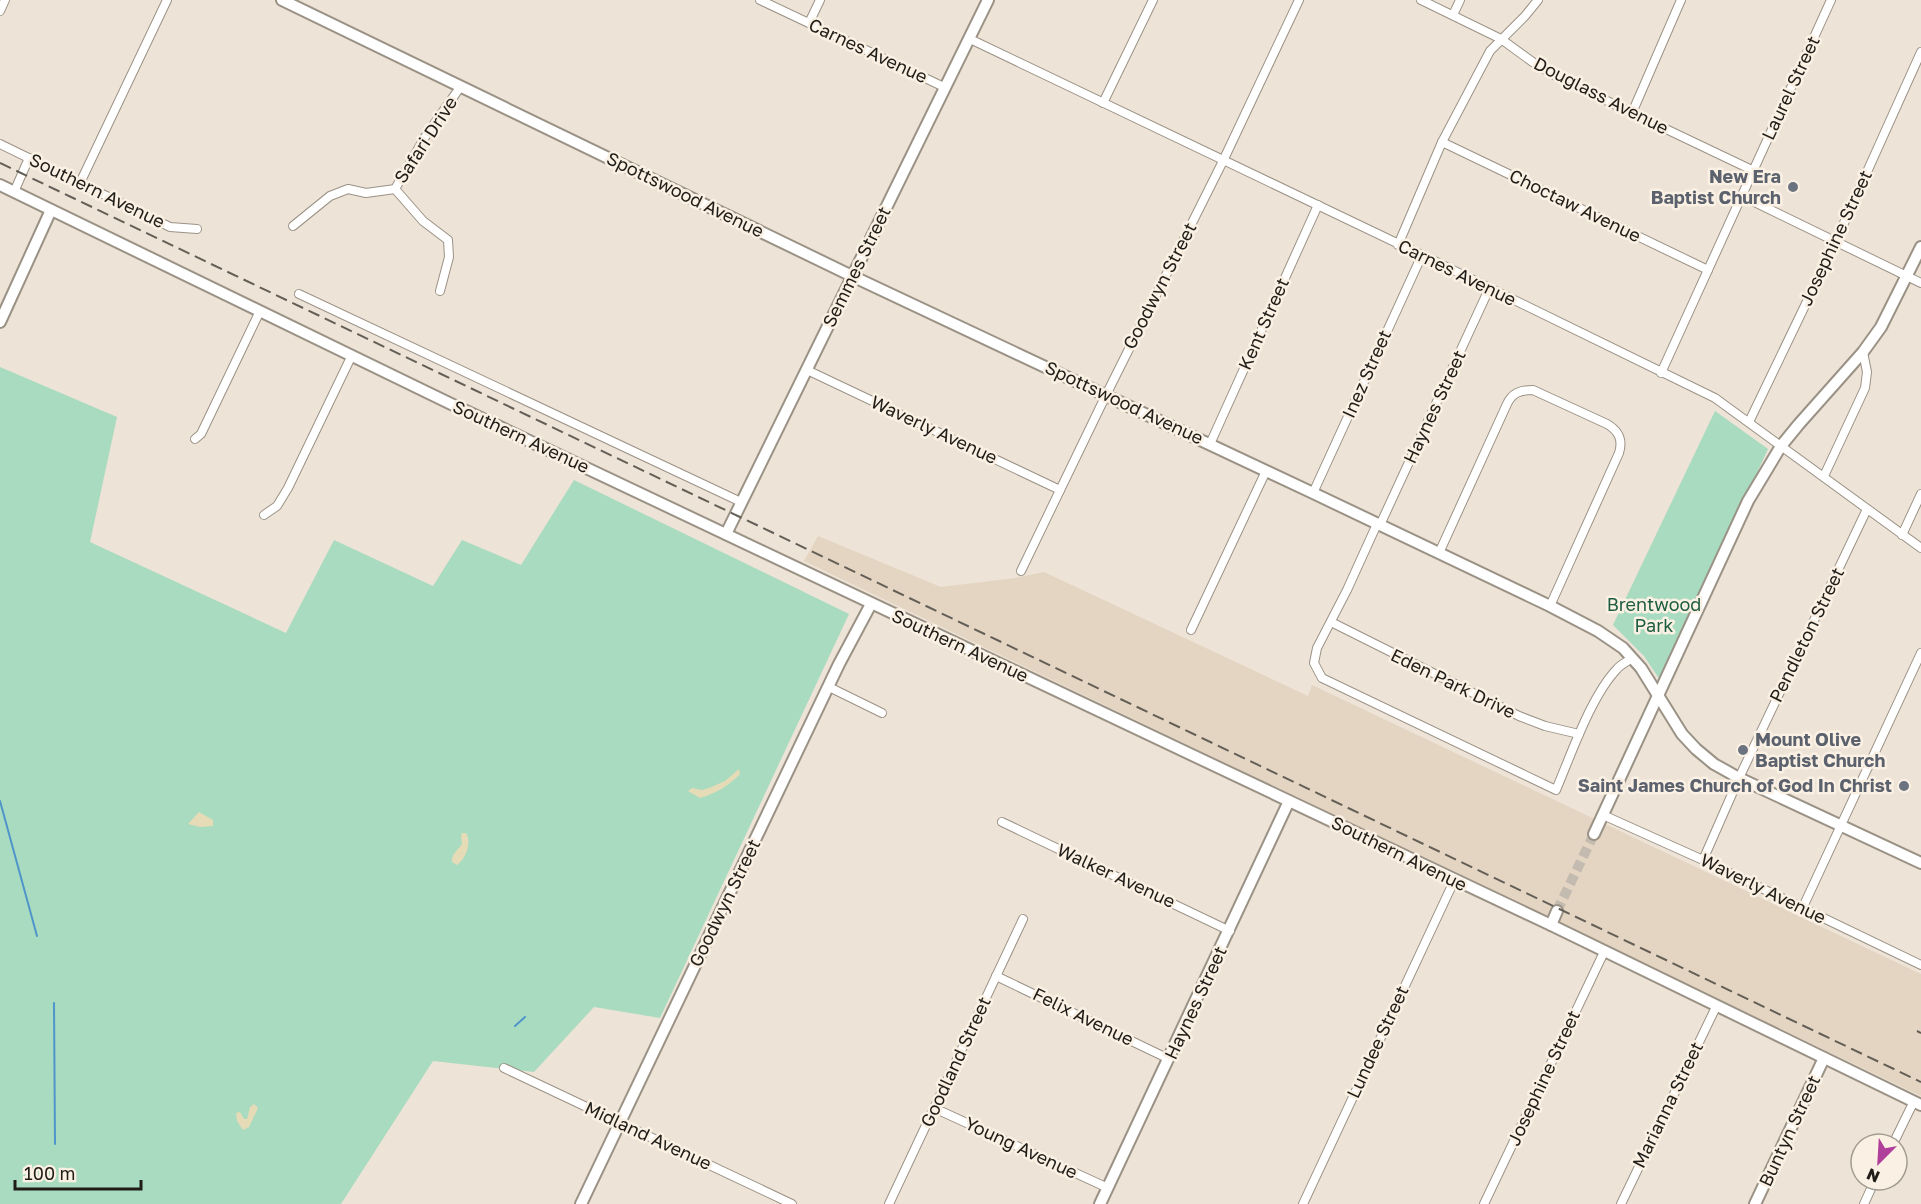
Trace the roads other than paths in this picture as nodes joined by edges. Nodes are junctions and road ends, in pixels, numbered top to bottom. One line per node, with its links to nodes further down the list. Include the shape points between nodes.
1 (5, 0): 14 (street)
2 (166, 0): 29 (street)
3 (282, 0): 20 (main road, Spottswood Avenue)
4 (760, 0): 16 (street, Carnes Avenue)
5 (820, 0): 16 (street)
6 (988, 0): 17 (main road, Semmes Street)
7 (1153, 0): 22 (street)
8 (1299, 0): 27 (street, Goodwyn Street)
9 (1421, 0): 15 (street, Douglass Avenue)
10 (1460, 0): 15 (street)
11 (1538, 0): 18 (street)
12 (1681, 0): 23 (street)
13 (1831, 0): 28 (street, Laurel Street)
14 (0, 11)
15 (1453, 15): 18 (street, Douglass Avenue)
16 (809, 23): 21 (street, Carnes Avenue)
17 (970, 39): 21 (main road, Semmes Street); 22 (street, Carnes Avenue)
18 (1501, 39): 23 (street, Douglass Avenue, via 1546,71); 24 (street, via 1490,51)
19 (1921, 52): 38 (street, Josephine Street)
20 (461, 86): 31 (street, Safari Drive); 43 (main road, Spottswood Avenue)
21 (944, 87): 43 (main road, Semmes Street)
22 (1103, 104): 27 (street, Carnes Avenue)
23 (1632, 113): 28 (street, Douglass Avenue)
24 (1442, 142): 39 (street); 42 (street, Choctaw Avenue)
25 (0, 144): 26 (street, Southern Avenue)
26 (29, 158): 29 (street, Southern Avenue); 32 (street)
27 (1223, 161): 34 (street, Carnes Avenue); 55 (street, Goodwyn Street)
28 (1752, 170): 33 (street, Laurel Street)
29 (80, 183): 37 (street, Southern Avenue, via 170,227)
30 (0, 185): 32 (main road, Southern Avenue)
31 (394, 189): 36 (street, Safari Drive, via 366,193 348,189 330,196); 47 (street, via 423,221 448,240 449,257)
32 (14, 192): 35 (main road, Southern Avenue)
33 (1742, 196): 38 (street); 42 (street, Laurel Street)
34 (1318, 205): 39 (street, Carnes Avenue); 58 (street, Kent Street)
35 (51, 210): 49 (main road, Southern Avenue); 50 (main road)
36 (293, 226)
37 (197, 229)
38 (1835, 243): 44 (street); 56 (street, Josephine Street)
39 (1398, 245): 41 (street, Carnes Avenue)
40 (1921, 247): 44 (main road)
41 (1422, 255): 46 (street, Carnes Avenue); 63 (street, Inez Street)
42 (1708, 270): 54 (street, Laurel Street)
43 (852, 276): 53 (main road, Semmes Street); 55 (main road, Spottswood Avenue)
44 (1907, 277): 45 (street); 51 (main road)
45 (1921, 283)
46 (1489, 289): 54 (street, Carnes Avenue); 68 (street, Haynes Street)
47 (440, 291)
48 (299, 294): 65 (street, Southern Avenue)
49 (260, 311): 52 (main road, Southern Avenue); 57 (street, via 201,434)
50 (0, 322)
51 (1863, 352): 59 (main road); 61 (street, via 1867,372 1864,388)
52 (352, 355): 67 (street, via 288,488 277,506); 69 (main road, Southern Avenue)
53 (807, 370): 62 (street, Waverly Avenue); 65 (main road, Semmes Street)
54 (1661, 373): 56 (street, Carnes Avenue, via 1715,398)
55 (1106, 395): 58 (main road, Spottswood Avenue); 62 (street, Goodwyn Street)
56 (1749, 422): 59 (street, Carnes Avenue)
57 (195, 439)
58 (1210, 444): 60 (main road, Spottswood Avenue)
59 (1781, 446): 61 (street, Carnes Avenue); 81 (main road, via 1748,501)
60 (1266, 471): 63 (main road, Spottswood Avenue); 77 (street)
61 (1824, 476): 66 (street, Carnes Avenue)
62 (1060, 490): 73 (street, Goodwyn Street)
63 (1313, 493): 68 (main road, Spottswood Avenue)
64 (1921, 494): 70 (street)
65 (741, 502): 69 (main road, Semmes Street)
66 (1867, 509): 70 (street, Carnes Avenue); 84 (street, Pendleton Street)
67 (264, 515)
68 (1378, 525): 72 (main road, Spottswood Avenue); 76 (street, Haynes Street)
69 (726, 534): 74 (main road, Southern Avenue)
70 (1902, 535): 71 (street, Carnes Avenue)
71 (1921, 548)
72 (1439, 553): 75 (main road, Spottswood Avenue); 75 (street, via 1513,395 1533,390 1612,427 1622,443 1619,453)
73 (1021, 571)
74 (871, 604): 80 (main road, Goodwyn Street); 85 (main road, Southern Avenue)
75 (1550, 606): 79 (main road, Spottswood Avenue, via 1598,631)
76 (1331, 622): 83 (street, Eden Park Drive, via 1519,716); 83 (street, Haynes Street, via 1314,663 1322,678 1556,790)
77 (1191, 630)
78 (1921, 653): 88 (street)
79 (1632, 658): 81 (main road, Spottswood Avenue); 83 (street, via 1604,684)
80 (829, 687): 82 (street); 107 (main road, Goodwyn Street)
81 (1658, 697): 84 (main road, Spottswood Avenue, via 1696,749); 86 (main road)
82 (882, 713)
83 (1579, 735)
84 (1739, 777): 88 (main road, Spottswood Avenue); 90 (street, Pendleton Street)
85 (1289, 801): 92 (main road, Southern Avenue); 97 (main road, Haynes Street)
86 (1603, 815): 89 (main road); 90 (street, Waverly Avenue)
87 (1002, 822): 97 (street, Walker Avenue)
88 (1841, 824): 91 (main road, Spottswood Avenue); 93 (street)
89 (1594, 834)
90 (1703, 860): 93 (street, Waverly Avenue)
91 (1921, 863)
92 (1454, 881): 96 (main road, Southern Avenue); 114 (street, Lundee Street)
93 (1803, 908): 99 (street, Waverly Avenue)
94 (1557, 912): 96 (main road)
95 (1023, 919): 100 (street, Goodland Street)
96 (1551, 926): 98 (main road, Southern Avenue)
97 (1230, 931): 103 (main road, Haynes Street)
98 (1604, 952): 101 (main road, Southern Avenue); 115 (street, Josephine Street)
99 (1921, 965)
100 (996, 976): 103 (street, Felix Avenue); 106 (street, Goodland Street)
101 (1716, 1007): 102 (main road, Southern Avenue); 116 (street, Marianna Street)
102 (1824, 1058): 105 (main road, Southern Avenue); 117 (main road, Buntyn Street)
103 (1169, 1059): 109 (main road, Haynes Street)
104 (504, 1068): 107 (street, Midland Avenue)
105 (1917, 1103): 108 (street)
106 (934, 1108): 109 (street, Young Avenue); 112 (street, Goodland Street)
107 (620, 1122): 110 (main road, Goodwyn Street); 111 (street, Midland Avenue)
108 (1900, 1132)
109 (1108, 1188): 113 (main road, Haynes Street)
110 (581, 1204)
111 (792, 1204)
112 (889, 1204)
113 (1100, 1204)
114 (1303, 1204)
115 (1484, 1204)
116 (1621, 1204)
117 (1755, 1204)

